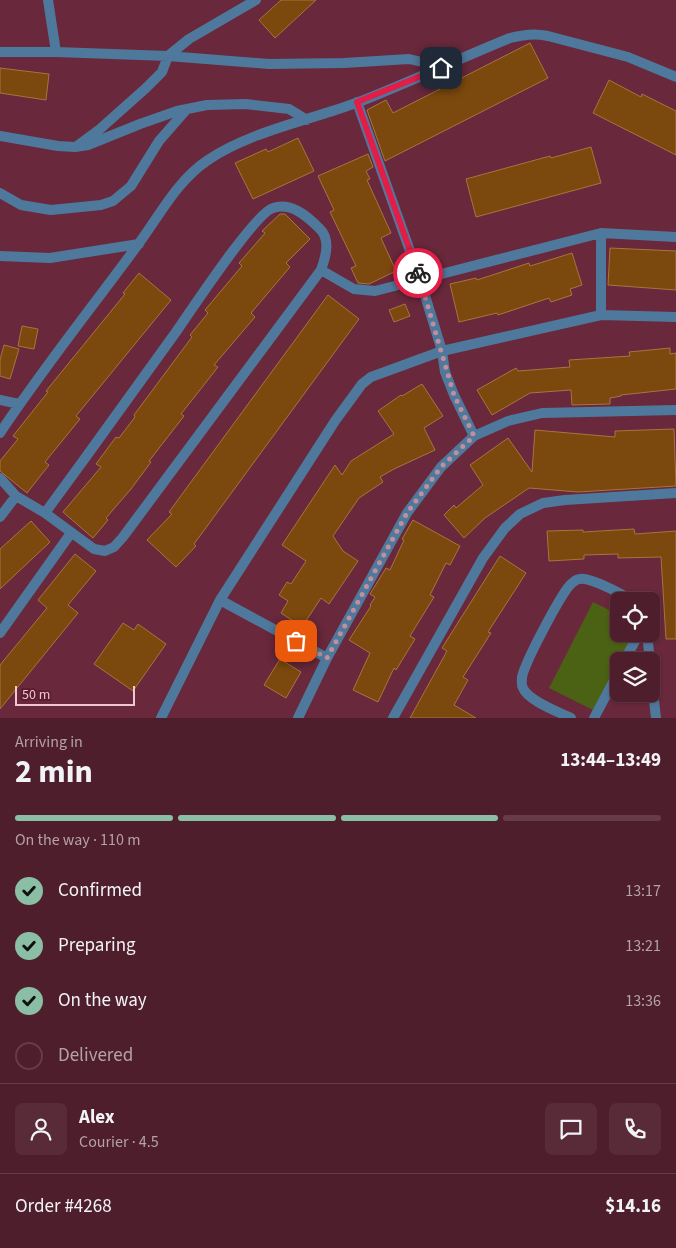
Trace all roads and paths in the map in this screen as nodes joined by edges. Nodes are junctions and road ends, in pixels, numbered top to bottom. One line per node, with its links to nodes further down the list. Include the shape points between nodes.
1 (48, 0): 4 (street)
2 (256, 0): 5 (street, via 190,39)
3 (0, 52): 4 (street)
4 (56, 52): 5 (street)
5 (168, 56): 6 (street, via 269,64 409,59); 12 (street, via 162,72 146,88)
6 (441, 68): 7 (street, via 510,38 537,33 628,57); 8 (street)
7 (676, 77)
8 (357, 102): 10 (street); 19 (street)
9 (187, 109): 10 (street, via 246,104 289,109); 12 (street); 13 (street, via 158,141 131,186 113,201 51,210 21,205)
10 (307, 120): 16 (street, via 233,147 208,160 171,196)
11 (0, 136): 12 (street)
12 (75, 147)
13 (0, 194)
14 (601, 234): 15 (street); 19 (street); 20 (street)
15 (676, 237)
16 (139, 244): 17 (street, via 50,258); 24 (street)
17 (0, 256)
18 (321, 270): 19 (street, via 354,289 375,291); 31 (street, via 326,258 324,232 300,212 286,206 272,208 264,214 226,261); 33 (street, via 114,548 105,551 94,549)
19 (420, 279): 22 (street)
20 (602, 316): 21 (street); 22 (street)
21 (676, 317)
22 (442, 352): 27 (street, via 445,372); 35 (street, via 371,376 362,384 334,421)
23 (0, 400): 24 (street)
24 (19, 404): 26 (street)
25 (676, 410): 27 (street, via 542,413 508,421)
26 (0, 433)
27 (474, 436): 37 (street, via 441,467 407,513)
28 (0, 478): 30 (street)
29 (676, 493): 42 (street, via 543,503 520,514 483,558)
30 (16, 496): 31 (street); 32 (street)
31 (45, 513): 33 (street)
32 (0, 517)
33 (71, 533): 36 (street)
34 (617, 592): 43 (street, via 586,579 576,580 560,600 522,676 521,686 525,693)
35 (220, 600): 37 (street); 40 (street)
36 (0, 633)
37 (327, 658): 41 (street)
38 (610, 689): 44 (street)
39 (654, 702): 45 (street)
40 (161, 718)
41 (298, 718)
42 (393, 718)
43 (572, 718)
44 (594, 718)
45 (656, 718)

